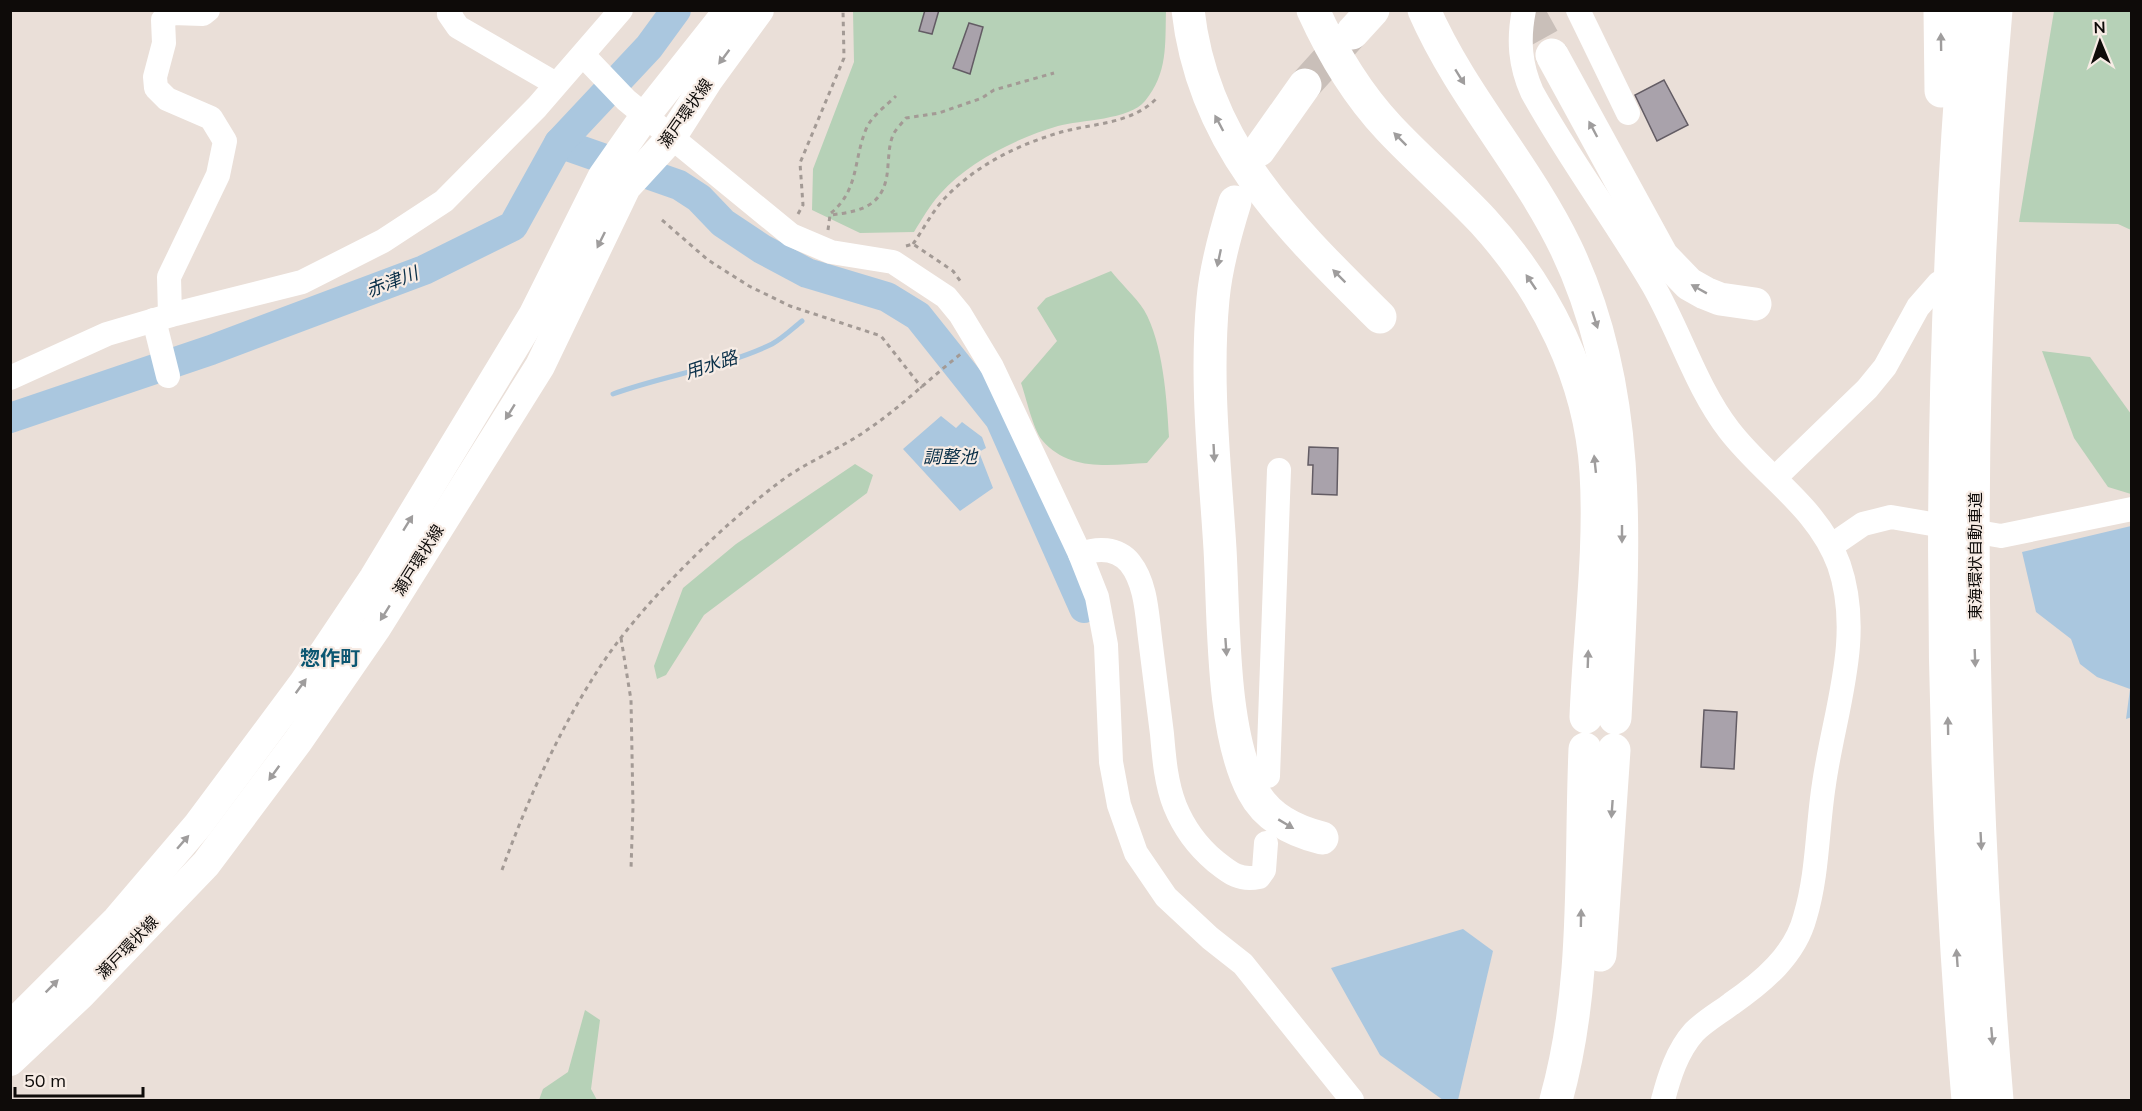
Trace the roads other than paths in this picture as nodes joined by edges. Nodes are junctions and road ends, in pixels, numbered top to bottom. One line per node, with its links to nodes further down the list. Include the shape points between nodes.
1 (208, 10): 29 (street, via 203,14 172,13 163,20 164,43 154,77 156,88 167,99 211,118 225,141 218,175 169,277)
2 (451, 10): 18 (street, via 449,14 458,27)
3 (621, 10): 15 (street)
4 (729, 10): 21 (main road, 瀬戸環状線)
5 (759, 10): 22 (main road, 瀬戸環状線, one-way to 22)
6 (1188, 10): 28 (highway, one-way to 6, via 1288,224 1244,165 1203,85)
7 (1313, 10): 14 (highway, one-way to 7, via 1566,248 1595,317 1605,354 1618,430 1622,574 1601,718 1596,470 1586,407 1565,345 1537,291 1504,245 1369,104)
8 (1524, 10): 33 (street, via 1521,59 1532,92 1652,283 1714,409 1745,449)
9 (1578, 10): 20 (street)
10 (1940, 10): 17 (highway, one-way to 10)
11 (1966, 10): 17 (highway, 東海環状自動車道)
12 (1996, 10): 17 (highway, 東海環状自動車道)
13 (2018, 10): 17 (highway)
14 (1427, 16)
15 (584, 55): 18 (street); 21 (street)
16 (1552, 55): 27 (highway, one-way to 16, via 1705,293 1689,284 1669,263)
17 (1974, 75): 38 (highway, 東海環状自動車道, one-way to 17, via 1945,489 1950,284); 38 (highway, 東海環状自動車道, one-way to 38, via 1992,182)
18 (556, 84): 29 (street, via 444,201 383,242 302,282)
19 (1305, 85): 23 (highway)
20 (1628, 113)
21 (633, 119): 22 (street); 24 (main road, 瀬戸環状線)
22 (661, 148): 24 (main road, 瀬戸環状線); 36 (street, via 791,235 825,250 893,262 946,297 977,340)
23 (1259, 150)
24 (615, 181): 41 (main road, 瀬戸環状線, one-way to 24, via 117,920 198,825 303,684 374,578); 42 (main road, 瀬戸環状線, one-way to 42, via 540,366 376,628 206,864 80,995)
25 (1235, 202): 39 (highway, one-way to 39, via 1218,264 1211,335 1213,433 1230,703 1239,757 1262,806 1290,827)
26 (1939, 283): 33 (street, via 1918,307 1885,367 1867,389)
27 (1755, 304)
28 (1380, 317)
29 (160, 323): 30 (street); 31 (street, via 107,334)
30 (168, 376)
31 (10, 378)
32 (1280, 470): 37 (street)
33 (1775, 478): 35 (street, via 1811,515)
34 (2132, 509): 35 (street, via 2001,536 1891,517 1863,524)
35 (1831, 546): 46 (street, via 1844,586 1849,634 1824,782 1812,889 1804,920 1789,952 1766,977 1693,1033 1669,1076)
36 (1080, 554): 40 (street, via 1101,550 1122,556 1141,583 1166,773 1174,805 1186,828 1201,849 1235,877 1259,877 1264,870); 43 (street, via 1097,597 1106,645 1111,762 1119,805 1136,853 1166,897 1243,964)
37 (1268, 776)
38 (1964, 784): 47 (highway, 東海環状自動車道, one-way to 38, via 1954,912); 48 (highway, 東海環状自動車道, one-way to 48)
39 (1322, 838)
40 (1266, 843)
41 (10, 1027)
42 (10, 1061)
43 (1352, 1101)
44 (1556, 1101): 45 (highway, one-way to 45, via 1569,1047 1580,969 1599,750 1598,981)
45 (1576, 1101)
46 (1663, 1101)
47 (1968, 1101)
48 (1997, 1101)

